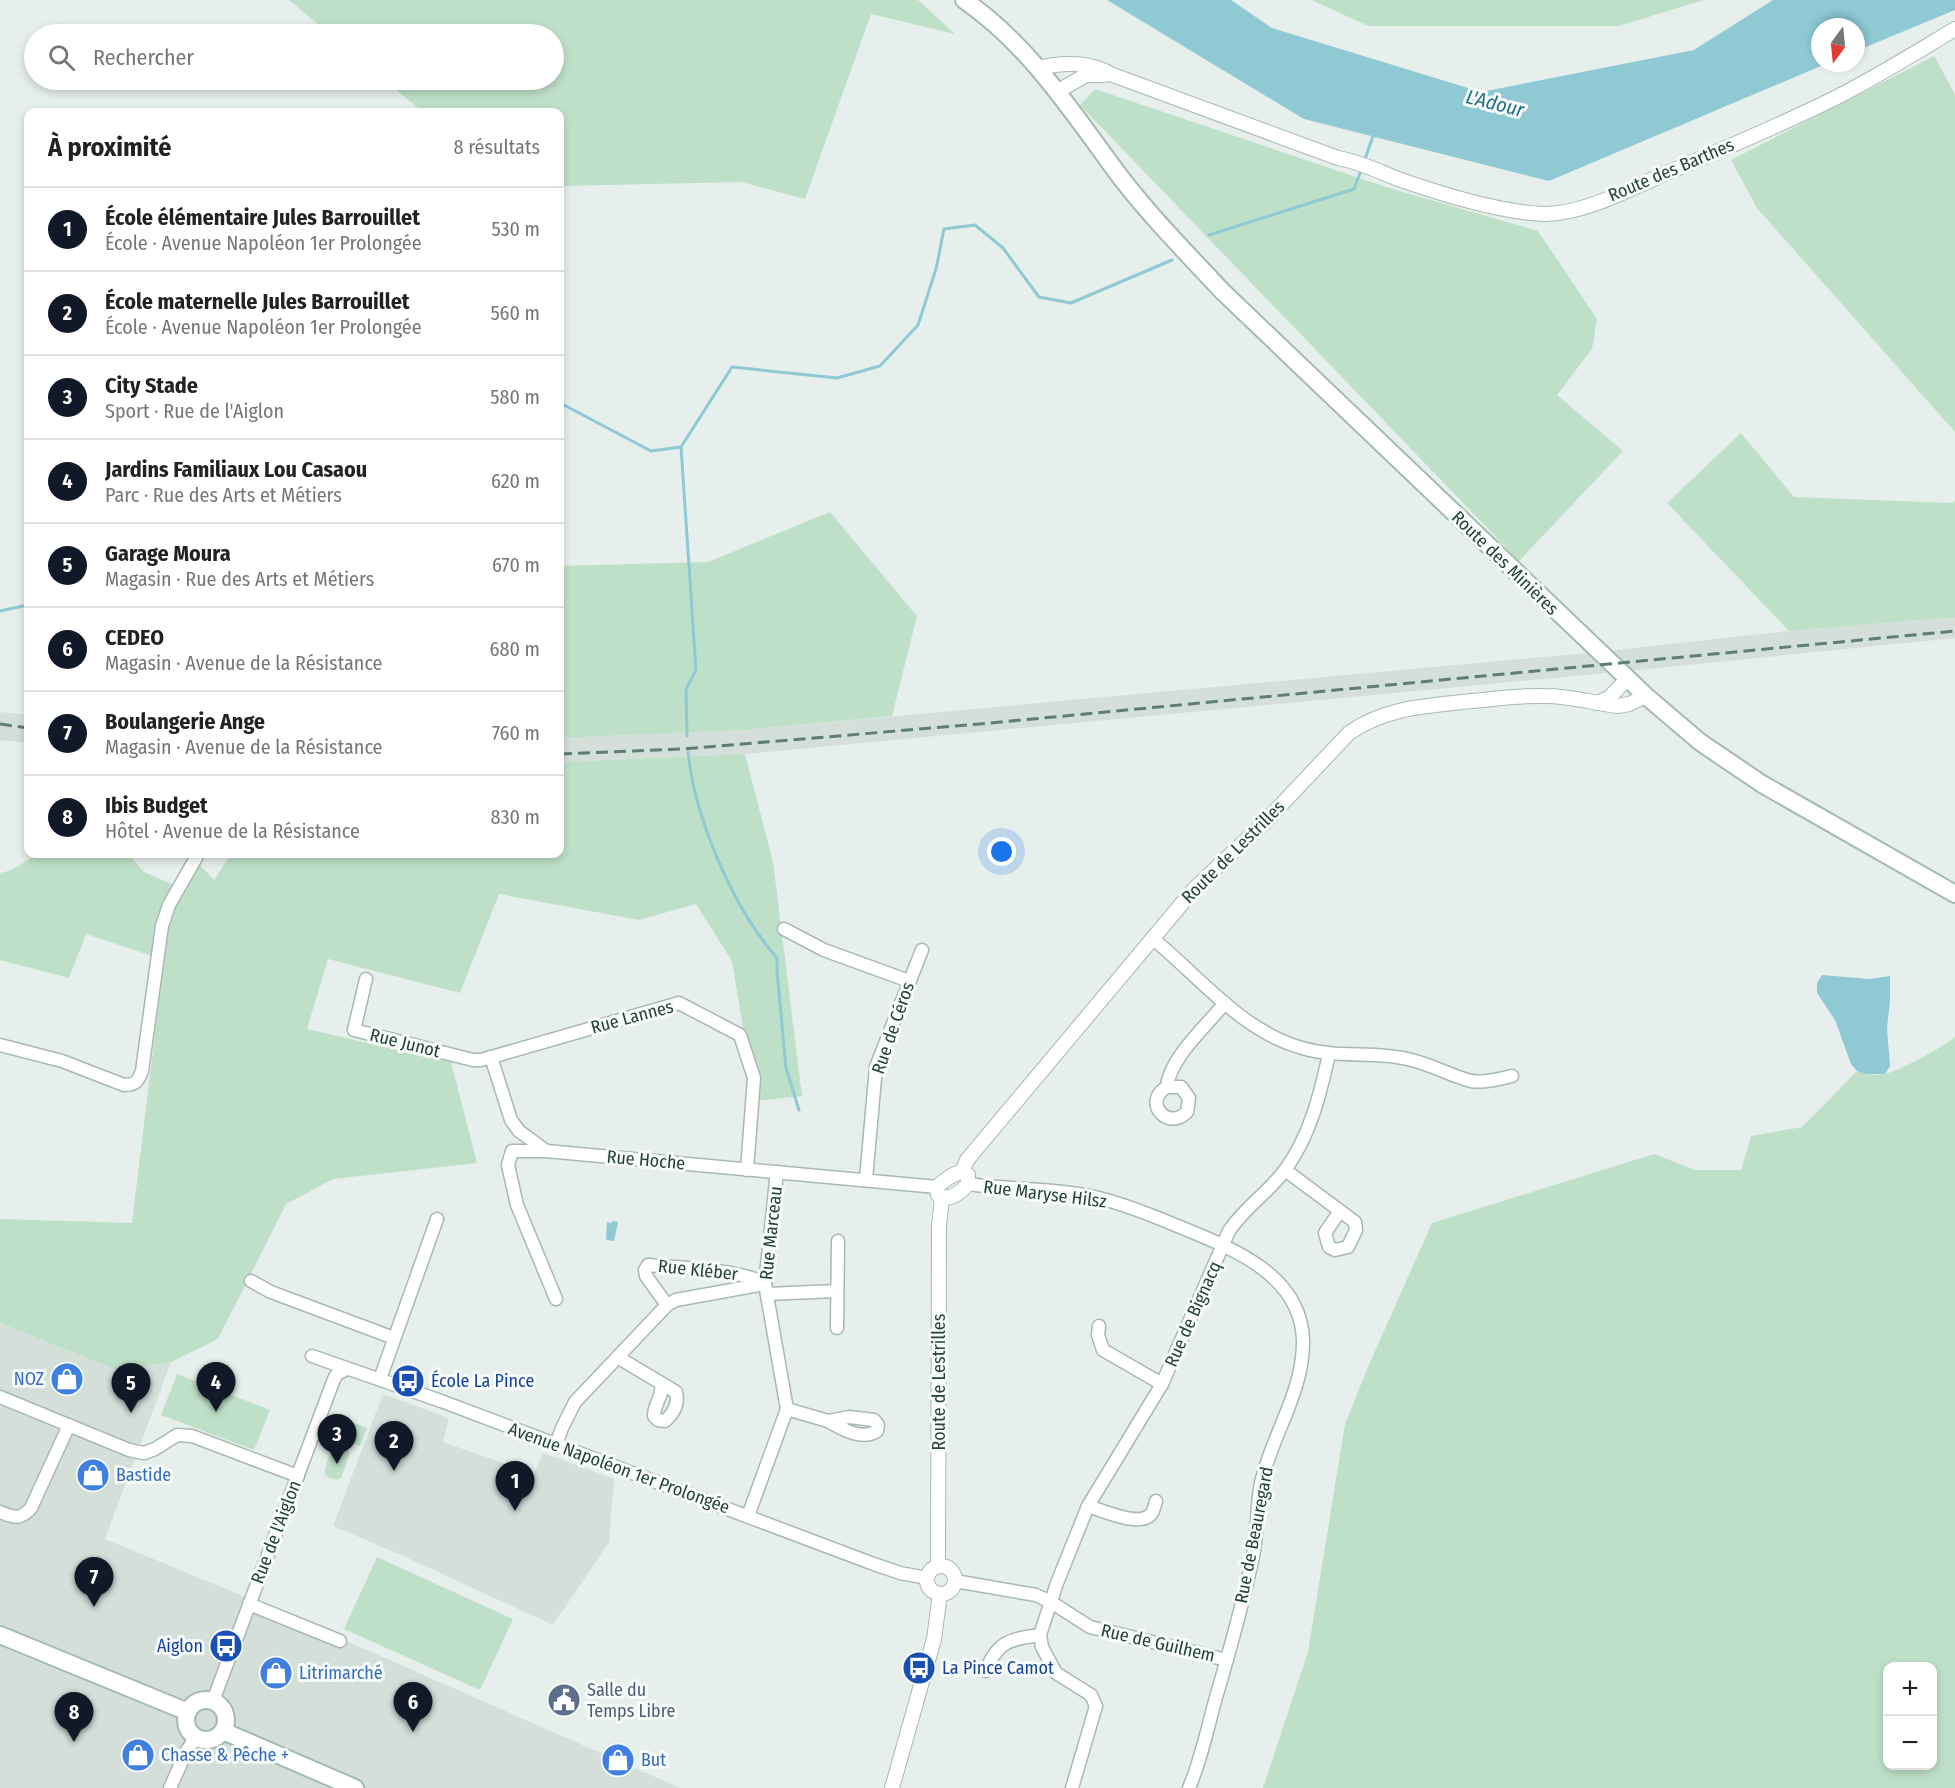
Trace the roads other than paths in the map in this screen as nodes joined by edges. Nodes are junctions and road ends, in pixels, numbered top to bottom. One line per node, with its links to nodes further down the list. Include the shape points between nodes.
1 (951, 0): 4 (main road)
2 (964, 0): 4 (main road, via 1012,40)
3 (1955, 29): 5 (street, Route des Barthes, via 1833,99 1651,180 1595,202 1545,214 1509,211 1398,179)
4 (1037, 74): 5 (street, via 1042,67 1065,62); 6 (main road, Route des Minières); 7 (main road, Route des Minières, via 1096,152)
5 (1113, 75): 6 (street, via 1086,75)
6 (1058, 91): 7 (main road, Route des Minières)
7 (1110, 164): 8 (main road, Route des Minières, via 1222,291)
8 (1627, 679): 9 (main road, Route des Minières); 10 (street, via 1609,698)
9 (1646, 696): 10 (street, Route de Lestrilles, via 1618,706); 12 (main road, Route des Minières, via 1700,742 1762,784)
10 (1597, 703): 14 (street, Route de Lestrilles, via 1545,696 1511,697 1417,707 1361,724 1195,888)
11 (196, 858): 19 (street, via 169,905 162,926 138,1081 124,1085 62,1061)
12 (1955, 894)
13 (784, 929): 17 (street, via 824,950)
14 (1152, 938): 18 (street); 29 (street, Route de Lestrilles, via 968,1160)
15 (922, 950): 17 (street, Rue de Céros)
16 (366, 979): 22 (street, Rue Junot, via 354,1030)
17 (909, 981): 30 (street, Rue de Céros, via 876,1067)
18 (1225, 1003): 20 (street, via 1282,1041); 24 (street, via 1183,1053 1168,1075)
19 (0, 1045)
20 (1329, 1054): 23 (street, via 1389,1056 1473,1081); 27 (street, Rue de Bignacq, via 1311,1123)
21 (491, 1057): 22 (street, Rue Lannes); 25 (street, via 511,1120); 26 (street, Rue Lannes, via 679,1003 740,1035 754,1078)
22 (473, 1060)
23 (1512, 1076)
24 (1167, 1087)
25 (546, 1151): 26 (street, Rue Hoche); 39 (street, Rue Hoche, via 512,1151 508,1165 518,1208)
26 (747, 1170): 28 (street, Rue Hoche)
27 (1285, 1170): 32 (street); 35 (street, Rue de Bignacq, via 1238,1218)
28 (777, 1172): 30 (street, Rue Hoche); 37 (street, Rue Marceau)
29 (965, 1178): 31 (street, via 951,1198); 35 (street, Rue Maryse Hilsz, via 1098,1198)
30 (866, 1179): 31 (street, Rue Hoche)
31 (940, 1192): 60 (street, Route de Lestrilles)
32 (1340, 1211)
33 (437, 1219): 43 (street)
34 (838, 1241): 38 (street)
35 (1223, 1244): 49 (street, Rue de Bignacq); 69 (street, Rue de Beauregard, via 1248,1257 1279,1283 1299,1319 1303,1338 1298,1381 1260,1486 1254,1553)
36 (251, 1281): 43 (street)
37 (766, 1289): 38 (street, Rue Marceau); 40 (street, Rue Kléber, via 676,1300); 40 (street, Rue Kléber, via 754,1277 648,1265 646,1276); 51 (street, Rue Marceau)
38 (836, 1291): 42 (street)
39 (556, 1299)
40 (667, 1305): 45 (street)
41 (1099, 1326): 49 (street, Rue de Bignacq, via 1103,1350)
42 (837, 1328)
43 (394, 1338): 47 (street)
44 (312, 1356): 46 (street, Avenue Napoléon 1er Prolongée)
45 (619, 1358): 48 (street); 54 (street, via 575,1402)
46 (347, 1369): 47 (street, Avenue Napoléon 1er Prolongée); 55 (street, Rue de l'Aiglon, via 334,1379)
47 (380, 1379): 54 (street, Avenue Napoléon 1er Prolongée)
48 (661, 1383)
49 (1162, 1384): 57 (street, Rue de Bignacq)
50 (0, 1397): 53 (street)
51 (787, 1409): 52 (street); 59 (street)
52 (828, 1421)
53 (69, 1425): 55 (street, via 144,1453 177,1435 192,1436); 58 (street, via 32,1508 15,1518)
54 (556, 1445): 59 (street, Avenue Napoléon 1er Prolongée)
55 (298, 1476): 65 (street, Rue de l'Aiglon)
56 (1156, 1500): 57 (street, via 1152,1514 1142,1520)
57 (1088, 1506): 64 (street, Rue de Bignacq)
58 (0, 1512)
59 (748, 1516): 61 (street, Avenue Napoléon 1er Prolongée, via 900,1573)
60 (938, 1566): 61 (street); 62 (street, via 948,1568)
61 (927, 1578): 63 (street, via 932,1590)
62 (954, 1581): 63 (street, via 948,1592); 64 (street, Rue de Guilhem, via 1007,1589)
63 (940, 1594): 77 (street, via 934,1640)
64 (1051, 1602): 67 (street, Rue de Bignacq); 69 (street, Rue de Guilhem, via 1090,1627)
65 (249, 1604): 68 (street); 71 (street, Rue de l'Aiglon)
66 (0, 1635): 72 (main road)
67 (1040, 1635): 70 (street, via 1016,1638 1001,1647 992,1654); 78 (street, via 1056,1673 1091,1695 1096,1706)
68 (340, 1641)
69 (1227, 1660): 79 (street, Rue de Beauregard)
70 (986, 1671)
71 (213, 1701): 72 (main road, via 195,1703); 73 (main road, via 225,1713)
72 (188, 1712): 74 (main road, via 187,1726)
73 (223, 1731): 74 (main road, via 211,1739); 76 (main road)
74 (196, 1737): 75 (street)
75 (170, 1788)
76 (355, 1788)
77 (892, 1788)
78 (1072, 1788)
79 (1189, 1788)

